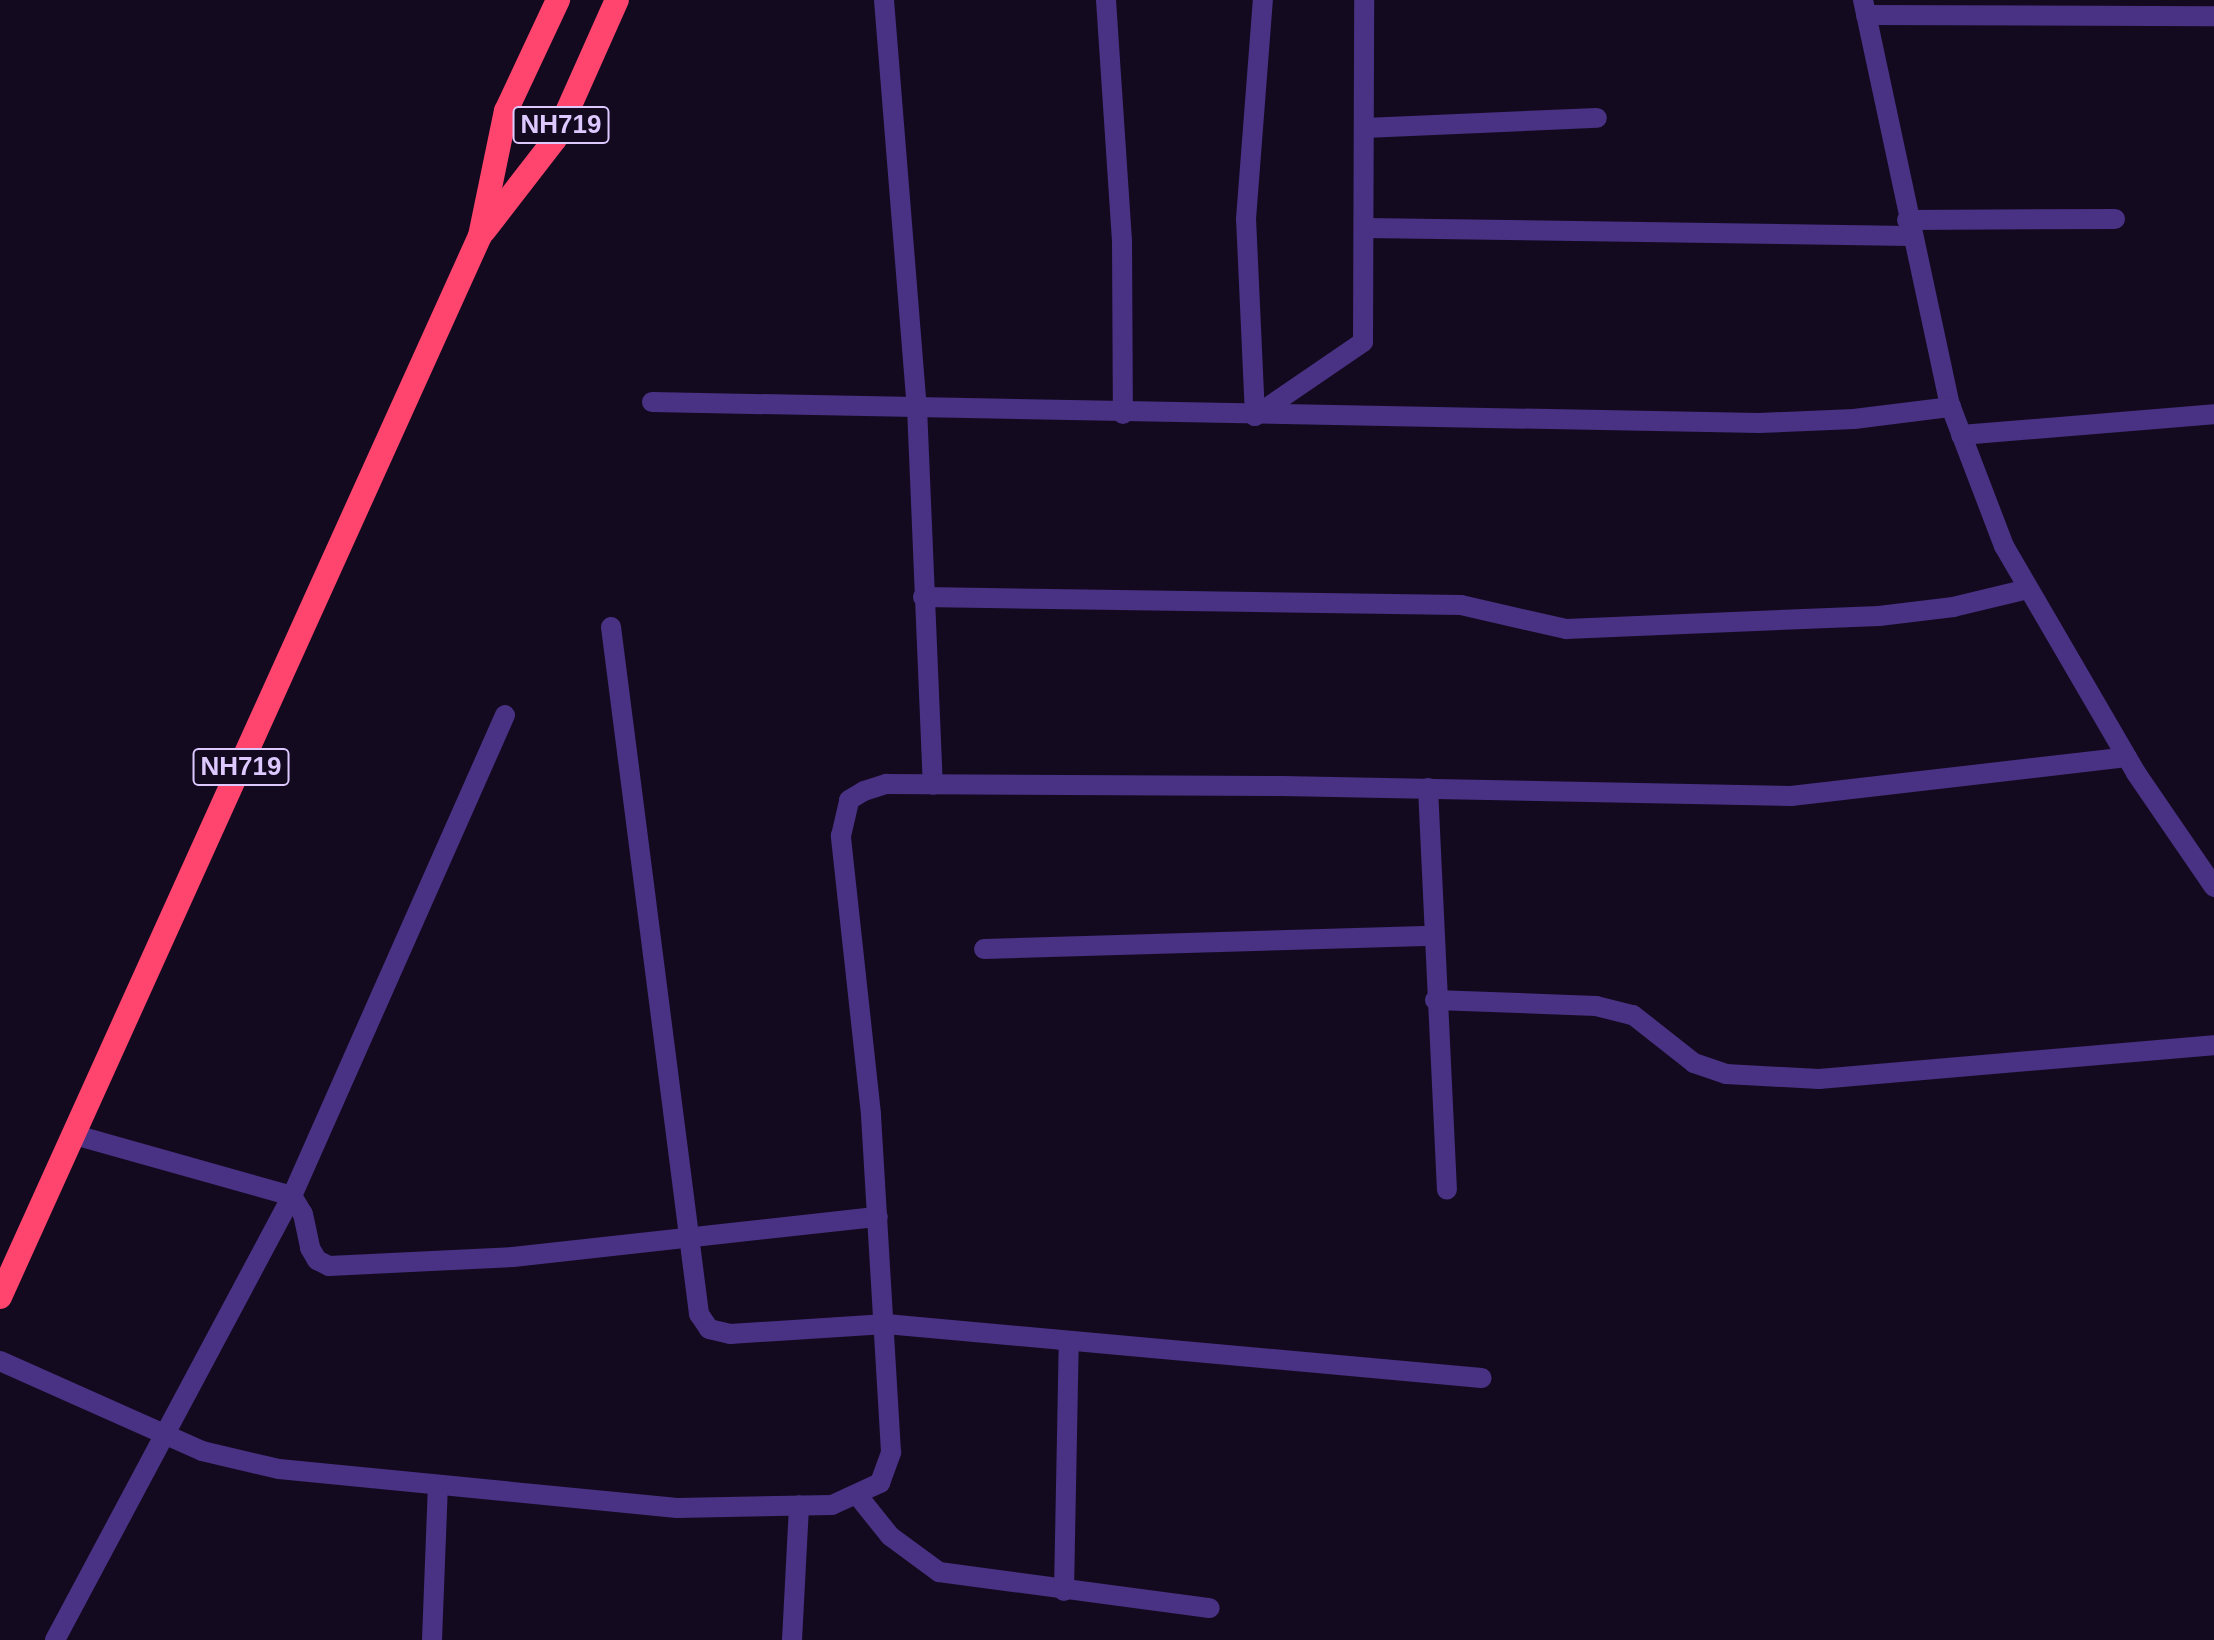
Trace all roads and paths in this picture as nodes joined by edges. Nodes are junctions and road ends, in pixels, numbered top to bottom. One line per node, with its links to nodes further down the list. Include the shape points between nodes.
1 (558, 0): 14 (highway, NH719, via 506,111)
2 (617, 0): 14 (highway, NH719, via 555,139)
3 (884, 0): 16 (street)
4 (1106, 0): 18 (street, via 1122,242)
5 (1263, 0): 20 (street, via 1246,219)
6 (1364, 0): 10 (street)
7 (1864, 8): 8 (street); 13 (street)
8 (2214, 16)
9 (1597, 118): 10 (street)
10 (1365, 128): 12 (street)
11 (2115, 219): 13 (street)
12 (1366, 228): 13 (street); 20 (street, via 1363,342)
13 (1908, 228): 17 (street)
14 (480, 236): 34 (highway, NH719)
15 (652, 402): 16 (street)
16 (917, 407): 18 (street); 23 (street)
17 (1951, 407): 20 (street, via 1759,423); 21 (street)
18 (1123, 414): 20 (street)
19 (2214, 414): 21 (street)
20 (1255, 416)
21 (1961, 435): 22 (street, via 2004,546)
22 (2028, 589): 23 (street, via 1953,607 1879,616 1566,629 1461,605); 26 (street)
23 (923, 597): 27 (street)
24 (611, 627): 38 (street)
25 (505, 715): 36 (street)
26 (2127, 757): 28 (street, via 1791,796); 29 (street)
27 (933, 785): 28 (street); 37 (street, via 886,784 864,791 849,800 843,814 845,884)
28 (1428, 788): 30 (street)
29 (2214, 887)
30 (1433, 936): 31 (street); 32 (street)
31 (984, 949)
32 (1435, 1000): 33 (street, via 1596,1006 1633,1015 1694,1063 1726,1074 1819,1079); 35 (street)
33 (2214, 1045)
34 (75, 1135): 36 (street); 39 (highway, NH719)
35 (1447, 1190)
36 (292, 1196): 38 (street, via 303,1214 310,1248 329,1266 513,1257); 44 (street)
37 (878, 1217): 38 (street); 40 (street)
38 (691, 1238): 40 (street, via 699,1314 709,1329 730,1334)
39 (0, 1297)
40 (886, 1324): 41 (street); 46 (street, via 891,1452 880,1483)
41 (1069, 1341): 43 (street); 48 (street)
42 (0, 1361): 44 (street)
43 (1482, 1378)
44 (163, 1436): 45 (street, via 279,1469); 50 (street)
45 (438, 1486): 47 (street, via 677,1508); 51 (street)
46 (858, 1496): 47 (street, via 832,1505); 48 (street, via 890,1536 939,1572)
47 (799, 1505): 52 (street)
48 (1064, 1591): 49 (street)
49 (1210, 1608)
50 (55, 1640)
51 (432, 1640)
52 (792, 1640)

